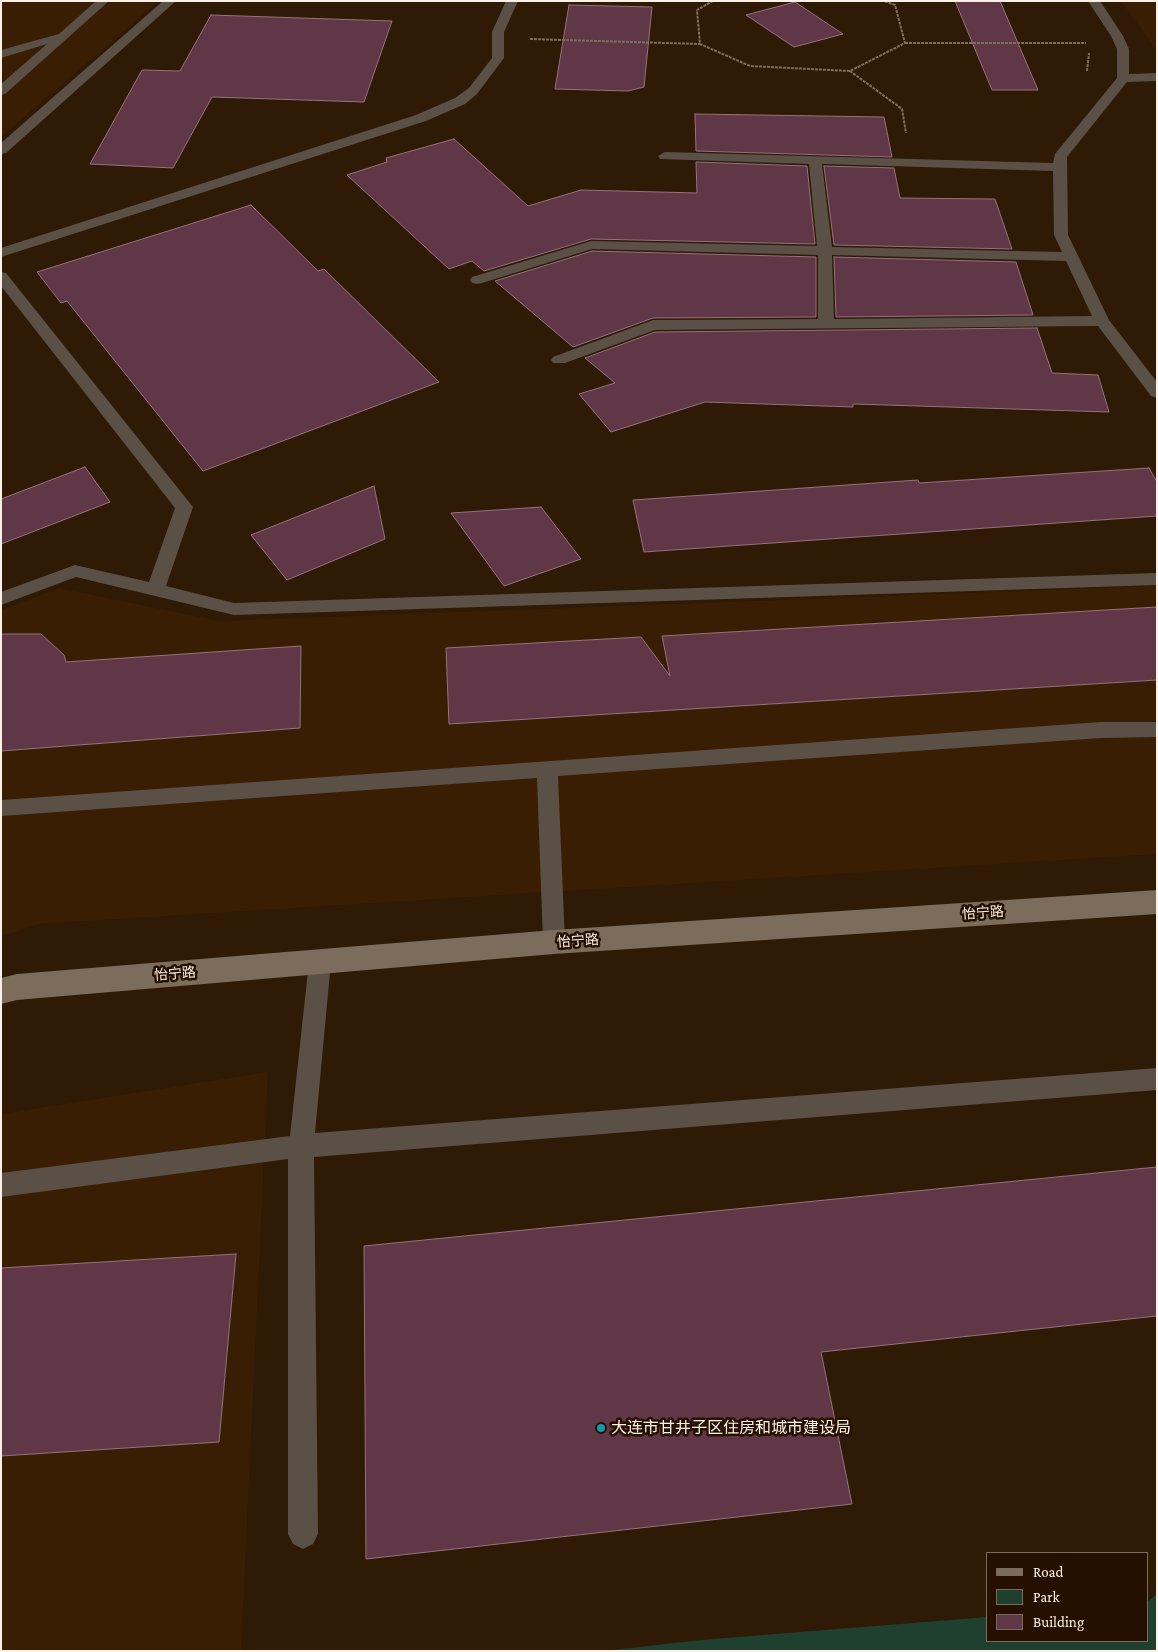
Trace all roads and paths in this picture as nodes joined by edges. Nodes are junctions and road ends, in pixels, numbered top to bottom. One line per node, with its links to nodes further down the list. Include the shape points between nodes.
1 (103, 1): 7 (lane)
2 (170, 1): 19 (lane)
3 (512, 1): 25 (lane, via 498,32 498,58 473,91 460,102 421,118)
4 (713, 1): 10 (path, via 697,10)
5 (884, 1): 9 (path, via 895,5)
6 (1094, 1): 16 (lane, via 1123,49)
7 (65, 35): 13 (lane); 18 (lane)
8 (521, 39): 10 (path)
9 (905, 43): 11 (path); 14 (path)
10 (700, 44): 14 (path, via 750,66)
11 (1089, 44)
12 (1089, 52): 15 (path)
13 (1, 54)
14 (850, 71): 22 (path, via 902,110)
15 (1084, 77)
16 (1123, 78): 17 (lane); 23 (lane, via 1060,157)
17 (1157, 78)
18 (1, 91)
19 (1, 150)
20 (665, 156): 21 (lane)
21 (815, 160): 22 (lane); 24 (lane)
22 (912, 163): 23 (lane)
23 (1060, 167): 26 (lane, via 1061,235)
24 (825, 251): 26 (lane); 28 (lane, via 591,245); 30 (lane)
25 (1, 253)
26 (1072, 257): 29 (lane)
27 (1, 276): 34 (lane, via 184,507)
28 (477, 280)
29 (1102, 321): 30 (lane); 32 (lane)
30 (826, 323): 31 (lane, via 653,325)
31 (558, 360)
32 (1157, 393)
33 (1157, 579): 34 (lane, via 234,609)
34 (155, 590): 35 (lane, via 76,571)
35 (1, 599)
36 (1157, 729): 37 (lane, via 1101,730)
37 (547, 769): 38 (lane); 40 (lane)
38 (1, 808)
39 (1157, 902): 40 (street, 怡宁路)
40 (554, 942): 41 (street, 怡宁路)
41 (320, 962): 42 (street, 怡宁路); 44 (lane)
42 (1, 991)
43 (1157, 1078): 44 (lane)
44 (301, 1146): 45 (lane); 46 (lane)
45 (1, 1185)
46 (303, 1534)

